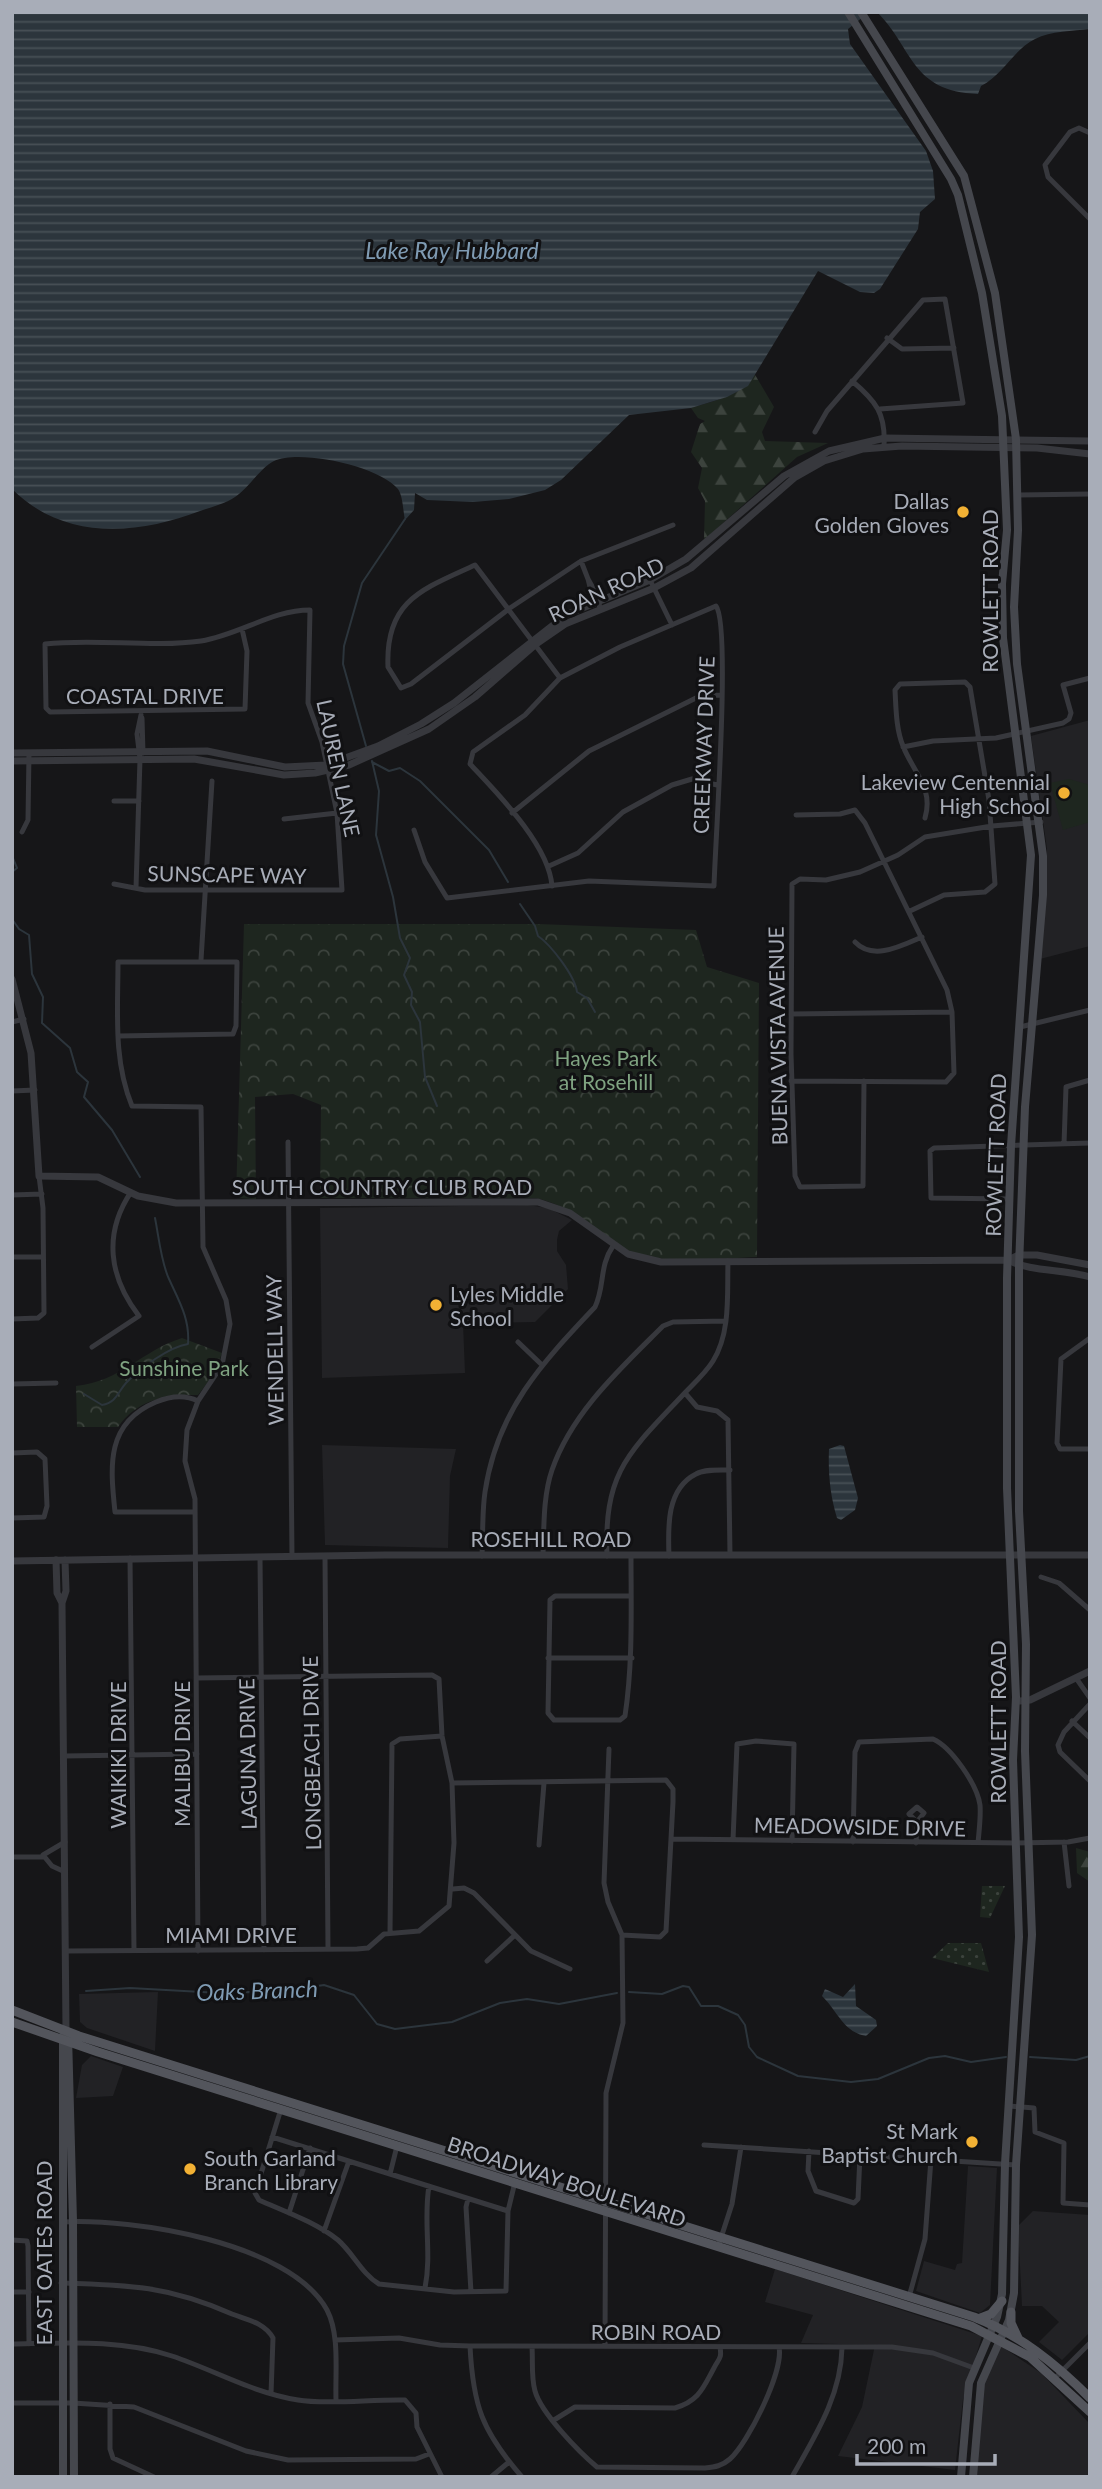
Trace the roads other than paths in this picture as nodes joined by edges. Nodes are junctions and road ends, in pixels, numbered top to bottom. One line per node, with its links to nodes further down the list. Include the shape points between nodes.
1 (848, 12): 5 (main road, ROWLETT ROAD)
2 (862, 14): 4 (main road, ROWLETT ROAD)
3 (1090, 132): 6 (street, via 1079,128 1070,132 1045,165 1048,177)
4 (966, 181): 5 (main road); 15 (main road, ROWLETT ROAD, via 1002,324)
5 (954, 186): 14 (main road, ROWLETT ROAD, via 982,293)
6 (1090, 219)
7 (887, 338): 8 (street, via 902,349); 8 (street, via 923,300 945,299); 9 (street)
8 (954, 348): 10 (street, via 963,403)
9 (852, 381): 10 (street); 11 (street)
10 (880, 409): 13 (street)
11 (815, 432)
12 (1090, 441): 15 (street, ROAN ROAD)
13 (884, 442): 14 (street, ROAN ROAD); 17 (street, ROAN ROAD, via 824,461)
14 (1004, 443): 15 (street, ROAN ROAD); 20 (main road, ROWLETT ROAD)
15 (1015, 444): 16 (street, ROAN ROAD); 19 (main road, ROWLETT ROAD)
16 (1090, 454)
17 (775, 489): 23 (street, ROAN ROAD, via 702,548); 24 (street, ROAN ROAD, via 717,548)
18 (1090, 494): 19 (street)
19 (1018, 495): 20 (main road); 29 (main road, ROWLETT ROAD)
20 (1006, 498): 30 (main road, ROWLETT ROAD)
21 (673, 525): 22 (street)
22 (580, 561): 25 (street); 26 (street)
23 (650, 580): 24 (street); 25 (street, ROAN ROAD)
24 (654, 588): 25 (street, ROAN ROAD); 27 (street)
25 (599, 606): 31 (street, ROAN ROAD)
26 (510, 608): 26 (street, via 475,565 407,600 396,620 388,667 401,688 411,684); 31 (street)
27 (672, 625): 32 (street); 34 (street, CREEKWAY DRIVE, via 716,606 722,628)
28 (242, 629): 35 (street, COASTAL DRIVE, via 247,651 245,709); 35 (street, COASTAL DRIVE, via 190,642 45,644 47,710); 44 (street, LAUREN LANE, via 289,612 310,610 308,702)
29 (1015, 637): 30 (main road); 36 (main road, ROWLETT ROAD)
30 (1003, 638): 37 (main road, ROWLETT ROAD)
31 (534, 641): 32 (street); 44 (street, ROAN ROAD, via 475,697 429,729 364,760)
32 (560, 678): 50 (street, via 525,715 470,758 470,764)
33 (1090, 678): 36 (street, via 1063,685 1069,719)
34 (722, 695): 46 (street, CREEKWAY DRIVE); 50 (street, via 700,696 589,751)
35 (141, 713): 41 (street, via 137,727)
36 (1027, 732): 37 (street); 54 (main road, ROWLETT ROAD)
37 (1015, 735): 38 (street); 55 (main road, ROWLETT ROAD)
38 (979, 740): 39 (street); 39 (street, via 968,684 897,686); 56 (street)
39 (903, 747): 52 (street, via 927,789)
40 (12, 753): 42 (street, ROAN ROAD)
41 (141, 754): 42 (street, ROAN ROAD); 44 (street, ROAN ROAD, via 207,760 284,775); 48 (street)
42 (29, 757): 43 (street, ROAN ROAD); 58 (street, via 28,820)
43 (12, 761)
44 (327, 768): 49 (street, LAUREN LANE)
45 (212, 781): 64 (street)
46 (717, 785): 60 (street, via 692,779 672,785 623,812 578,853); 62 (street, CREEKWAY DRIVE, via 714,886 589,881)
47 (114, 801): 48 (street)
48 (139, 801): 63 (street)
49 (337, 813): 53 (street); 65 (street, LAUREN LANE)
50 (512, 813): 60 (street)
51 (796, 815): 59 (street, via 855,810)
52 (925, 818)
53 (285, 819)
54 (1041, 822): 55 (street); 66 (main road, ROWLETT ROAD)
55 (1029, 823): 56 (street); 67 (main road, ROWLETT ROAD)
56 (992, 826): 59 (street, via 925,837); 68 (street, via 996,875 992,889 944,895)
57 (414, 830): 62 (street, via 425,862 447,898)
58 (22, 832)
59 (885, 861): 68 (street); 77 (street, BUENA VISTA AVENUE, via 838,878 800,879 791,887)
60 (549, 866): 62 (street)
61 (114, 884): 63 (street, SUNSCAPE WAY)
62 (552, 886)
63 (136, 888): 64 (street, SUNSCAPE WAY)
64 (206, 889): 65 (street, SUNSCAPE WAY); 71 (street)
65 (342, 890)
66 (1043, 898): 67 (main road); 73 (main road, ROWLETT ROAD)
67 (1030, 901): 72 (main road, ROWLETT ROAD)
68 (910, 911): 69 (street)
69 (922, 937): 70 (street, via 872,951); 76 (street, via 947,990)
70 (855, 942)
71 (201, 960): 82 (street, via 118,962); 82 (street, via 237,962 233,1034)
72 (1023, 962): 73 (main road); 81 (main road, ROWLETT ROAD)
73 (1036, 962): 80 (main road, ROWLETT ROAD)
74 (12, 979): 78 (street)
75 (1090, 1010): 80 (street)
76 (952, 1012): 77 (street); 85 (street, via 951,1079)
77 (791, 1014): 84 (street, BUENA VISTA AVENUE)
78 (24, 1019): 79 (street); 86 (street)
79 (12, 1022)
80 (1033, 1026): 81 (street); 92 (main road, ROWLETT ROAD)
81 (1020, 1027): 91 (main road, ROWLETT ROAD)
82 (118, 1036): 99 (street, MALIBU DRIVE, via 120,1070 132,1106 201,1107)
83 (1090, 1080): 90 (street, via 1066,1087)
84 (791, 1081): 85 (street); 85 (street, BUENA VISTA AVENUE, via 797,1184 834,1189 863,1186)
85 (864, 1081)
86 (35, 1090): 87 (street); 93 (street)
87 (12, 1091)
88 (288, 1142): 98 (street, WENDELL WAY)
89 (1090, 1143): 90 (street)
90 (1064, 1144): 92 (street)
91 (1011, 1146): 92 (street); 97 (main road, ROWLETT ROAD); 97 (street, via 934,1147 929,1184 931,1198)
92 (1023, 1146): 101 (main road, ROWLETT ROAD)
93 (39, 1176): 94 (street, SOUTH COUNTRY CLUB ROAD, via 98,1177); 96 (street)
94 (131, 1192): 99 (street, SOUTH COUNTRY CLUB ROAD, via 167,1203); 113 (street, via 117,1217 111,1252 120,1289 139,1316)
95 (12, 1195): 96 (street)
96 (42, 1195): 103 (street)
97 (1011, 1199): 104 (main road, ROWLETT ROAD)
98 (289, 1202): 99 (street, SOUTH COUNTRY CLUB ROAD); 100 (street, SOUTH COUNTRY CLUB ROAD, via 538,1202 570,1213); 138 (street, WENDELL WAY)
99 (202, 1203): 118 (street, MALIBU DRIVE, via 203,1247 226,1300 230,1324 222,1365)
100 (613, 1246): 105 (street, SOUTH COUNTRY CLUB ROAD, via 661,1262); 114 (street, via 601,1268 595,1307)
101 (1019, 1255): 104 (street, SOUTH COUNTRY CLUB ROAD); 106 (street); 107 (main road, ROWLETT ROAD)
102 (12, 1257): 103 (street)
103 (43, 1257): 109 (street, via 41,1317)
104 (1008, 1260): 105 (street, SOUTH COUNTRY CLUB ROAD); 107 (street, SOUTH COUNTRY CLUB ROAD); 122 (main road, ROWLETT ROAD)
105 (727, 1261): 110 (street)
106 (1090, 1265)
107 (1019, 1266): 108 (street, SOUTH COUNTRY CLUB ROAD); 123 (main road, ROWLETT ROAD)
108 (1090, 1277)
109 (12, 1318)
110 (726, 1321): 117 (street, via 713,1361); 128 (street, via 663,1326 587,1406 566,1436 551,1472)
111 (1090, 1338): 119 (street, via 1061,1359 1058,1447)
112 (519, 1342): 114 (street)
113 (92, 1347)
114 (542, 1365): 130 (street, via 512,1406 492,1457)
115 (56, 1383): 116 (street)
116 (12, 1384)
117 (685, 1393): 121 (street, via 697,1407 725,1415); 131 (street, via 623,1462 606,1521)
118 (198, 1401): 124 (street, MALIBU DRIVE, via 185,1447); 124 (street, via 183,1396 160,1400 136,1412 123,1425 114,1450 115,1512)
119 (1090, 1449)
120 (12, 1453): 125 (street, via 41,1454 45,1459 47,1506 44,1517)
121 (730, 1469): 133 (street, via 695,1474 684,1484 669,1512); 134 (street)
122 (1007, 1475): 123 (main road); 126 (main road, ROWLETT ROAD)
123 (1020, 1475): 127 (main road, ROWLETT ROAD)
124 (195, 1512): 136 (street, MALIBU DRIVE)
125 (12, 1518)
126 (1011, 1553): 127 (street, ROSEHILL ROAD); 134 (street, ROSEHILL ROAD); 154 (main road, ROWLETT ROAD)
127 (1021, 1554): 129 (street, ROSEHILL ROAD); 155 (main road, ROWLETT ROAD)
128 (543, 1555): 130 (street, ROSEHILL ROAD); 131 (street, ROSEHILL ROAD)
129 (1090, 1555)
130 (482, 1556): 135 (street, ROSEHILL ROAD)
131 (607, 1556): 132 (street, ROSEHILL ROAD)
132 (631, 1556): 133 (street, ROSEHILL ROAD); 144 (street)
133 (669, 1556): 134 (street, ROSEHILL ROAD)
134 (730, 1556)
135 (325, 1557): 138 (street, ROSEHILL ROAD); 150 (street, LONGBEACH DRIVE)
136 (195, 1558): 137 (street, ROSEHILL ROAD); 139 (street, ROSEHILL ROAD); 151 (street, MALIBU DRIVE)
137 (260, 1558): 138 (street, ROSEHILL ROAD); 152 (street, LAGUNA DRIVE)
138 (292, 1558)
139 (130, 1559): 142 (street, ROSEHILL ROAD); 162 (street, WAIKIKI DRIVE)
140 (12, 1560): 141 (street, ROSEHILL ROAD)
141 (56, 1560): 142 (street, ROSEHILL ROAD); 145 (street, EAST OATES ROAD, via 57,1593)
142 (65, 1560): 145 (street, EAST OATES ROAD)
143 (1041, 1577): 146 (street, via 1059,1583)
144 (631, 1596): 147 (street, via 551,1599); 148 (street)
145 (62, 1603): 163 (street, EAST OATES ROAD)
146 (1090, 1610)
147 (548, 1658): 148 (street); 148 (street, via 548,1710 556,1721 624,1718)
148 (632, 1658)
149 (1090, 1671): 153 (street)
150 (325, 1677): 152 (street); 158 (street, via 436,1677 441,1683); 192 (street, LONGBEACH DRIVE)
151 (196, 1678): 152 (street); 161 (street, MALIBU DRIVE)
152 (262, 1678): 191 (street, LAGUNA DRIVE)
153 (1076, 1678): 155 (street); 156 (street)
154 (1016, 1701): 155 (street); 179 (main road, ROWLETT ROAD)
155 (1027, 1701): 175 (main road, ROWLETT ROAD)
156 (1090, 1701): 157 (street)
157 (1072, 1721): 159 (street); 165 (street, via 1058,1749)
158 (442, 1736): 166 (street); 188 (street, via 400,1739 392,1744)
159 (1090, 1738)
160 (609, 1749): 164 (street)
161 (197, 1754): 162 (street); 195 (street, MALIBU DRIVE)
162 (133, 1755): 163 (street); 194 (street, WAIKIKI DRIVE)
163 (64, 1756): 173 (street, EAST OATES ROAD)
164 (610, 1781): 167 (street); 170 (street, via 666,1780 673,1789); 190 (street, via 604,1882)
165 (1090, 1781)
166 (452, 1783): 167 (street); 187 (street)
167 (544, 1783): 180 (street)
168 (917, 1822): 177 (street)
169 (1090, 1838): 176 (street, MEADOWSIDE DRIVE)
170 (671, 1839): 171 (street, MEADOWSIDE DRIVE); 190 (street, via 666,1931 660,1937)
171 (733, 1840): 172 (street, MEADOWSIDE DRIVE); 172 (street, via 737,1744 756,1741 794,1744)
172 (792, 1841): 174 (street, MEADOWSIDE DRIVE)
173 (65, 1842): 182 (street); 183 (street, EAST OATES ROAD)
174 (853, 1842): 177 (street, MEADOWSIDE DRIVE); 178 (street, via 859,1742 933,1739 946,1749 976,1794 980,1805)
175 (1028, 1842): 176 (street, MEADOWSIDE DRIVE); 179 (street, MEADOWSIDE DRIVE); 185 (main road, ROWLETT ROAD)
176 (1064, 1842): 186 (street)
177 (916, 1843): 178 (street, MEADOWSIDE DRIVE)
178 (978, 1843): 179 (street, MEADOWSIDE DRIVE)
179 (1016, 1843): 184 (main road, ROWLETT ROAD)
180 (539, 1845)
181 (12, 1857): 182 (street)
182 (43, 1857): 183 (street)
183 (65, 1872): 193 (street, EAST OATES ROAD)
184 (1018, 1883): 185 (main road); 198 (main road, ROWLETT ROAD)
185 (1030, 1883): 199 (main road, ROWLETT ROAD)
186 (1069, 1885)
187 (453, 1889): 188 (street, MIAMI DRIVE, via 449,1906 432,1924 419,1931); 189 (street, via 474,1893)
188 (390, 1933): 192 (street, MIAMI DRIVE, via 368,1948)
189 (515, 1935): 196 (street); 197 (street, via 531,1951)
190 (622, 1935): 227 (street, via 623,2023 606,2093)
191 (264, 1950): 192 (street, MIAMI DRIVE); 195 (street, MIAMI DRIVE)
192 (328, 1950)
193 (66, 1951): 194 (street, MIAMI DRIVE); 202 (street, EAST OATES ROAD)
194 (134, 1951): 195 (street, MIAMI DRIVE)
195 (198, 1951)
196 (487, 1961)
197 (570, 1969)
198 (1016, 1979): 199 (main road); 206 (main road, ROWLETT ROAD)
199 (1029, 1980): 207 (main road, ROWLETT ROAD)
200 (12, 2010): 202 (main road, BROADWAY BOULEVARD)
201 (12, 2022): 203 (main road, BROADWAY BOULEVARD)
202 (66, 2030): 203 (main road, EAST OATES ROAD); 210 (main road, BROADWAY BOULEVARD)
203 (65, 2041): 204 (main road, BROADWAY BOULEVARD); 205 (main road, EAST OATES ROAD); 209 (main road, EAST OATES ROAD)
204 (87, 2048): 205 (main road, via 76,2053); 208 (main road, BROADWAY BOULEVARD)
205 (69, 2064): 209 (main road, EAST OATES ROAD)
206 (1009, 2106): 207 (street); 220 (main road, ROWLETT ROAD)
207 (1021, 2107): 221 (main road, ROWLETT ROAD); 228 (street, via 1034,2108 1039,2136 1064,2143 1063,2203)
208 (281, 2109): 211 (street); 213 (main road, BROADWAY BOULEVARD)
209 (65, 2131): 232 (main road, EAST OATES ROAD); 233 (main road, EAST OATES ROAD)
210 (400, 2135): 213 (street); 222 (main road, BROADWAY BOULEVARD)
211 (272, 2137): 215 (street); 231 (street, via 255,2193 259,2200)
212 (705, 2145): 214 (street)
213 (397, 2146): 223 (street); 224 (main road, BROADWAY BOULEVARD)
214 (741, 2147): 216 (street); 237 (street)
215 (310, 2148): 219 (street); 231 (street)
216 (810, 2151): 217 (street); 217 (street, via 808,2171 816,2191 854,2203)
217 (860, 2155): 218 (street)
218 (931, 2160): 220 (street); 248 (street, via 925,2239)
219 (349, 2161): 223 (street); 234 (street)
220 (1005, 2164): 221 (street); 235 (main road, ROWLETT ROAD)
221 (1016, 2165): 236 (main road, ROWLETT ROAD)
222 (523, 2173): 224 (street); 227 (main road, BROADWAY BOULEVARD)
223 (390, 2174): 225 (street)
224 (514, 2183): 229 (street); 230 (main road, BROADWAY BOULEVARD)
225 (429, 2186): 226 (street); 244 (street)
226 (468, 2199): 229 (street); 247 (street)
227 (604, 2200): 230 (street); 237 (main road, BROADWAY BOULEVARD)
228 (1090, 2205)
229 (508, 2211): 247 (street, via 506,2291)
230 (604, 2212): 239 (main road, BROADWAY BOULEVARD); 263 (street)
231 (289, 2213): 234 (street)
232 (73, 2221): 233 (street); 241 (main road, EAST OATES ROAD); 256 (street, via 173,2230 269,2263 296,2276 317,2295 328,2312)
233 (62, 2222): 242 (main road, EAST OATES ROAD)
234 (324, 2231): 244 (street, via 354,2256 372,2279 391,2286)
235 (1002, 2236): 236 (main road); 249 (main road, ROWLETT ROAD)
236 (1015, 2236): 251 (main road, ROWLETT ROAD)
237 (722, 2237): 239 (street); 240 (main road, BROADWAY BOULEVARD)
238 (12, 2239): 246 (street, via 27,2241)
239 (718, 2247): 243 (main road, BROADWAY BOULEVARD)
240 (845, 2275): 243 (main road); 248 (main road, BROADWAY BOULEVARD)
241 (72, 2282): 242 (street); 257 (main road, EAST OATES ROAD); 270 (street, via 146,2286 205,2301 263,2326 273,2339)
242 (61, 2283): 261 (main road, EAST OATES ROAD)
243 (841, 2286): 250 (main road, BROADWAY BOULEVARD)
244 (425, 2288): 247 (street)
245 (12, 2292): 246 (street)
246 (29, 2292): 260 (street)
247 (471, 2292)
248 (910, 2296): 250 (street); 252 (main road, BROADWAY BOULEVARD)
249 (1002, 2301): 252 (main road, via 991,2314); 253 (main road, ROWLETT ROAD)
250 (907, 2306): 253 (main road, BROADWAY BOULEVARD)
251 (1011, 2312): 254 (main road, ROWLETT ROAD); 255 (main road, via 1012,2328)
252 (978, 2319): 253 (main road, BROADWAY BOULEVARD)
253 (991, 2329): 254 (main road, BROADWAY BOULEVARD); 268 (main road, ROWLETT ROAD)
254 (1002, 2334): 255 (main road, BROADWAY BOULEVARD); 269 (main road, BROADWAY BOULEVARD); 291 (main road, ROWLETT ROAD, via 978,2397)
255 (1019, 2339): 269 (main road, BROADWAY BOULEVARD)
256 (335, 2340): 262 (street, ROBIN ROAD, via 408,2338); 272 (street)
257 (72, 2343): 261 (street); 270 (street, via 169,2355); 275 (main road, EAST OATES ROAD)
258 (1090, 2343): 269 (street)
259 (12, 2344): 260 (street)
260 (29, 2344): 261 (street)
261 (61, 2344): 274 (main road, EAST OATES ROAD)
262 (470, 2346): 264 (street, ROBIN ROAD); 280 (street, via 472,2391 484,2424)
263 (605, 2346): 264 (street, ROBIN ROAD); 265 (street, ROBIN ROAD)
264 (532, 2347): 278 (street, via 535,2392)
265 (720, 2347): 266 (street, ROBIN ROAD); 278 (street, via 722,2359 698,2398 689,2404 675,2408 575,2407)
266 (779, 2347): 267 (street, ROBIN ROAD); 281 (street, via 773,2387 732,2457 719,2466)
267 (842, 2348): 268 (street, ROBIN ROAD, via 904,2348); 289 (street, via 825,2418)
268 (974, 2368): 290 (main road, ROWLETT ROAD, via 966,2398)
269 (1059, 2374): 271 (main road, BROADWAY BOULEVARD); 277 (main road, BROADWAY BOULEVARD)
270 (271, 2394): 272 (street, via 300,2401)
271 (1090, 2398)
272 (336, 2400): 279 (street, via 405,2400 416,2413)
273 (12, 2403): 274 (street)
274 (61, 2403): 275 (street); 282 (main road, EAST OATES ROAD)
275 (73, 2403): 276 (street); 283 (main road, EAST OATES ROAD)
276 (110, 2404): 279 (street, via 134,2407 246,2451 288,2460 416,2459); 284 (street, via 113,2459)
277 (1090, 2412)
278 (554, 2420): 281 (street, via 597,2467)
279 (429, 2454): 285 (street)
280 (509, 2462): 286 (street); 287 (street)
281 (691, 2467): 288 (street)
282 (63, 2477)
283 (74, 2477)
284 (154, 2477)
285 (442, 2477)
286 (491, 2477)
287 (522, 2477)
288 (691, 2477)
289 (792, 2477)
290 (961, 2477)
291 (973, 2477)

